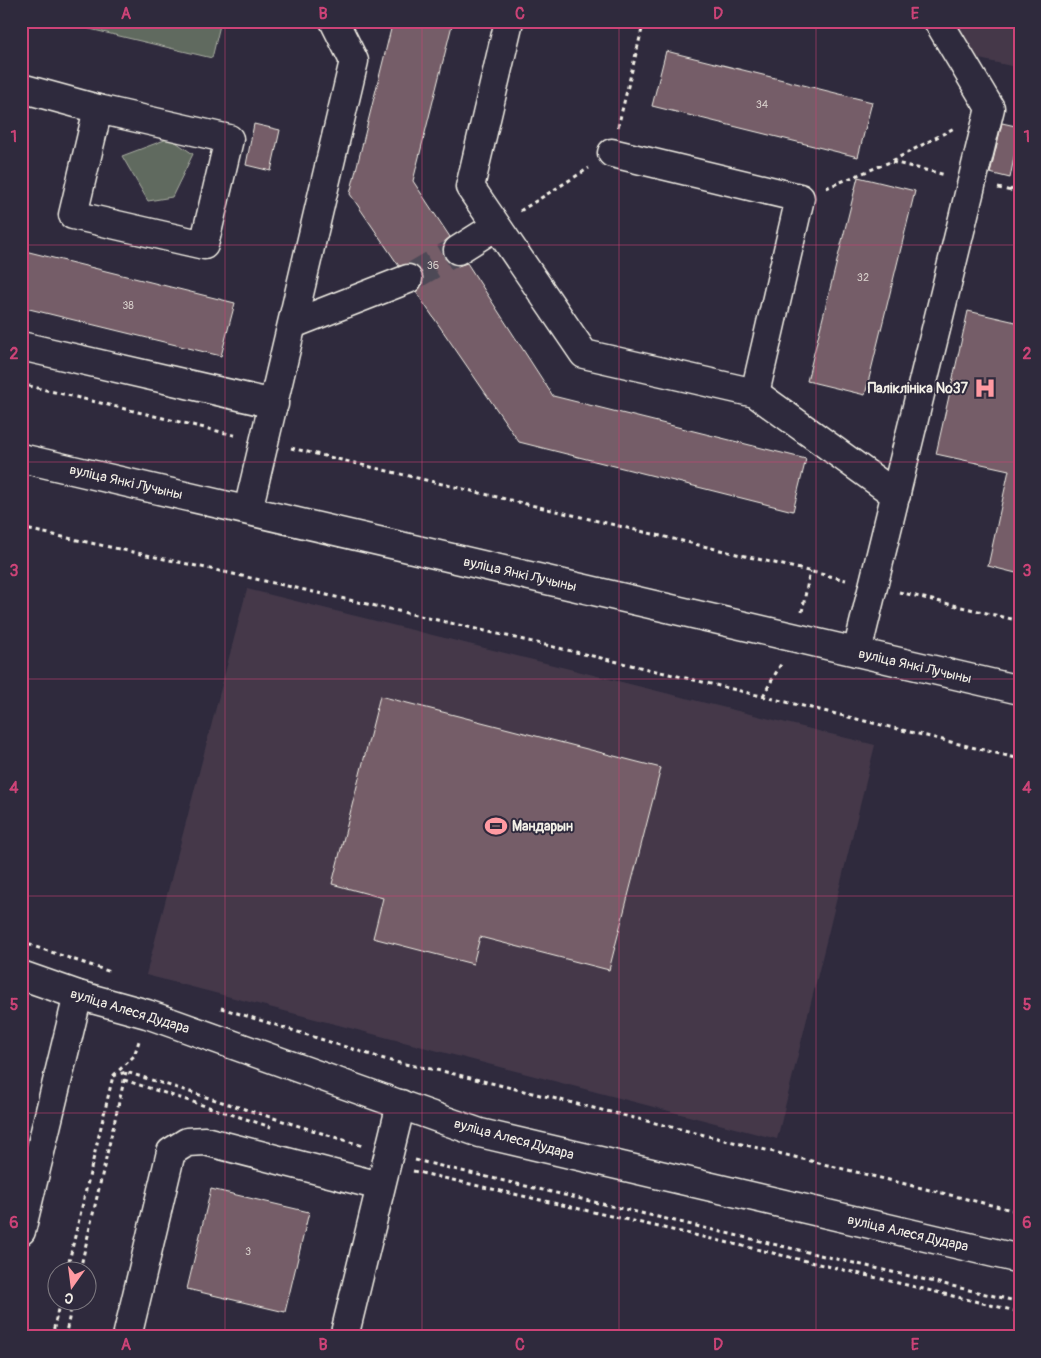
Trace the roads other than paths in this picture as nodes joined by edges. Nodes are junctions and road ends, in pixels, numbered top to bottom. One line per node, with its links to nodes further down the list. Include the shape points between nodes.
1 (334, 21): 10 (street, via 354,61)
2 (509, 21): 7 (street, via 470,187)
3 (938, 21): 15 (street, via 990,108)
4 (21, 88): 5 (street)
5 (98, 109): 5 (street, via 73,215 204,245 229,139)
6 (612, 153): 12 (street, via 800,198)
7 (496, 226): 8 (street); 12 (street, via 584,354)
8 (458, 250)
9 (408, 280): 10 (street)
10 (292, 324): 13 (street)
11 (21, 346): 13 (street)
12 (754, 393): 15 (street)
13 (274, 404): 16 (street)
14 (21, 458): 16 (street, вуліца Янкі Лучыны)
15 (896, 495): 17 (street)
16 (248, 510): 17 (street, вуліца Янкі Лучыны)
17 (858, 652): 18 (street, вуліца Янкі Лучыны)
18 (1020, 690)
19 (21, 975): 20 (street, вуліца Алеся Дудара)
20 (78, 995): 21 (street, вуліца Алеся Дудара, via 146,1014); 23 (street)
21 (400, 1104): 22 (street); 24 (street, вуліца Алеся Дудара, via 480,1132)
22 (385, 1168): 25 (street, via 205,1141 187,1142 170,1152); 26 (street)
23 (21, 1231)
24 (1020, 1260)
25 (127, 1337)
26 (344, 1337)

